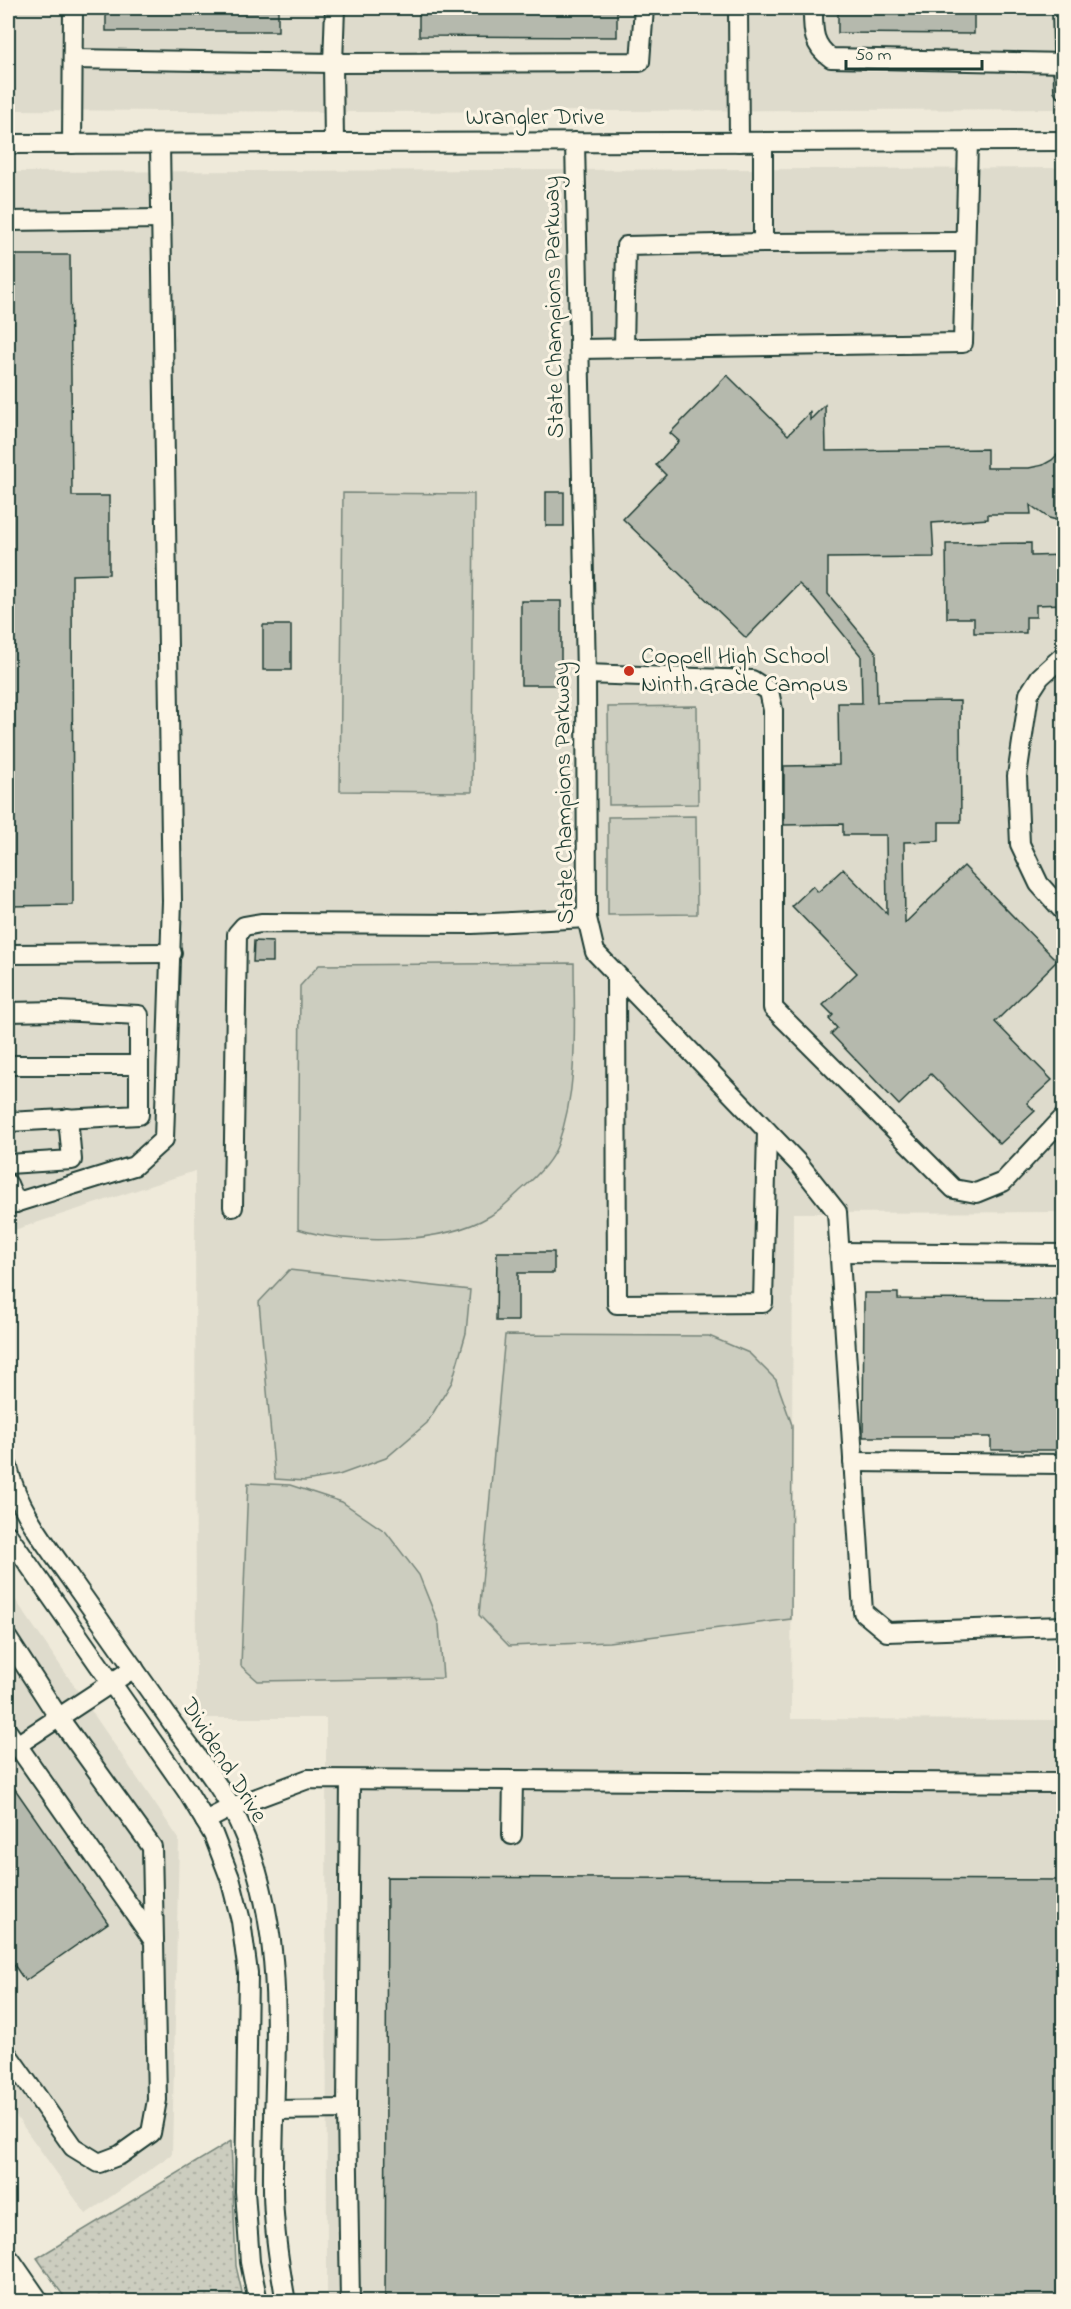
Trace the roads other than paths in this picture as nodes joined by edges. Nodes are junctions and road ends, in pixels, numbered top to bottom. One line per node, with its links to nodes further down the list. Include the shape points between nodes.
1 (73, 8): 7 (street)
2 (335, 8): 8 (street)
3 (644, 8): 8 (street, via 640,62)
4 (738, 8): 14 (street)
5 (813, 8): 9 (street, via 813,35 821,51 831,58)
6 (1062, 8): 9 (street)
7 (73, 59): 8 (street); 18 (street)
8 (333, 63): 16 (street)
9 (1063, 63): 10 (street)
10 (1064, 89)
11 (968, 141): 12 (street, Wrangler Drive); 15 (street, Wrangler Drive); 22 (street)
12 (1064, 141)
13 (575, 142): 14 (street, Wrangler Drive); 16 (street, Wrangler Drive); 25 (street, State Champions Parkway)
14 (739, 142): 15 (street, Wrangler Drive)
15 (763, 142): 23 (street)
16 (334, 143): 19 (street, Wrangler Drive)
17 (8, 144): 18 (street, Wrangler Drive)
18 (72, 144): 19 (street, Wrangler Drive)
19 (160, 144): 20 (street)
20 (161, 219): 21 (street); 30 (street)
21 (8, 221)
22 (965, 242): 23 (street); 24 (street, via 963,343)
23 (763, 243): 24 (street, via 626,246)
24 (624, 348): 25 (street)
25 (579, 349): 27 (street, State Champions Parkway)
26 (1064, 655): 28 (street, via 1040,677 1029,694 1017,776 1020,844 1039,884)
27 (586, 674): 29 (street, State Champions Parkway); 36 (street, via 752,680 769,691 773,710 773,1008 954,1189 976,1193 1003,1182)
28 (1064, 912)
29 (587, 918): 32 (street, State Champions Parkway, via 596,952); 43 (street, via 472,924 261,922 244,926 237,934)
30 (172, 953): 31 (street); 42 (street, via 164,1139 134,1166)
31 (8, 954)
32 (616, 974): 39 (street, State Champions Parkway); 39 (street, via 616,1304 763,1303)
33 (8, 1012): 35 (street, via 139,1014)
34 (8, 1065): 35 (street)
35 (139, 1065): 37 (street, via 139,1115)
36 (1064, 1117)
37 (68, 1118): 38 (street); 40 (street, via 72,1160)
38 (8, 1122)
39 (767, 1131): 44 (street, State Champions Parkway, via 837,1212)
40 (8, 1164)
41 (8, 1184): 42 (street)
42 (12, 1204)
43 (233, 1207)
44 (839, 1252): 45 (street); 46 (street, State Champions Parkway)
45 (1064, 1254)
46 (853, 1458): 47 (street); 50 (street, State Champions Parkway, via 863,1612 887,1632)
47 (1064, 1464)
48 (8, 1475): 52 (street, Dividend Drive, via 34,1527)
49 (8, 1535): 53 (street, Dividend Drive)
50 (1064, 1626)
51 (8, 1640): 54 (street)
52 (134, 1668): 53 (street); 59 (street, Dividend Drive)
53 (111, 1685): 54 (street); 60 (street, Dividend Drive)
54 (58, 1718): 55 (street); 62 (street, via 152,1847)
55 (12, 1739): 62 (street)
56 (350, 1780): 57 (street); 59 (street, via 308,1779); 64 (street)
57 (513, 1780): 58 (street); 61 (street)
58 (1064, 1783)
59 (230, 1808): 60 (street); 65 (street, Dividend Drive, via 256,1869 269,1916 275,1971)
60 (205, 1821): 68 (street, Dividend Drive, via 230,1878 248,1973 245,2192 250,2262)
61 (512, 1835)
62 (154, 1941): 63 (street, via 157,2100 151,2133 120,2155 99,2163 73,2147)
63 (8, 2055)
64 (347, 2109): 65 (street); 70 (street)
65 (274, 2110): 69 (street, Dividend Drive, via 273,2191)
66 (8, 2263): 67 (highway)
67 (35, 2301)
68 (258, 2301)
69 (286, 2301)
70 (350, 2301)

